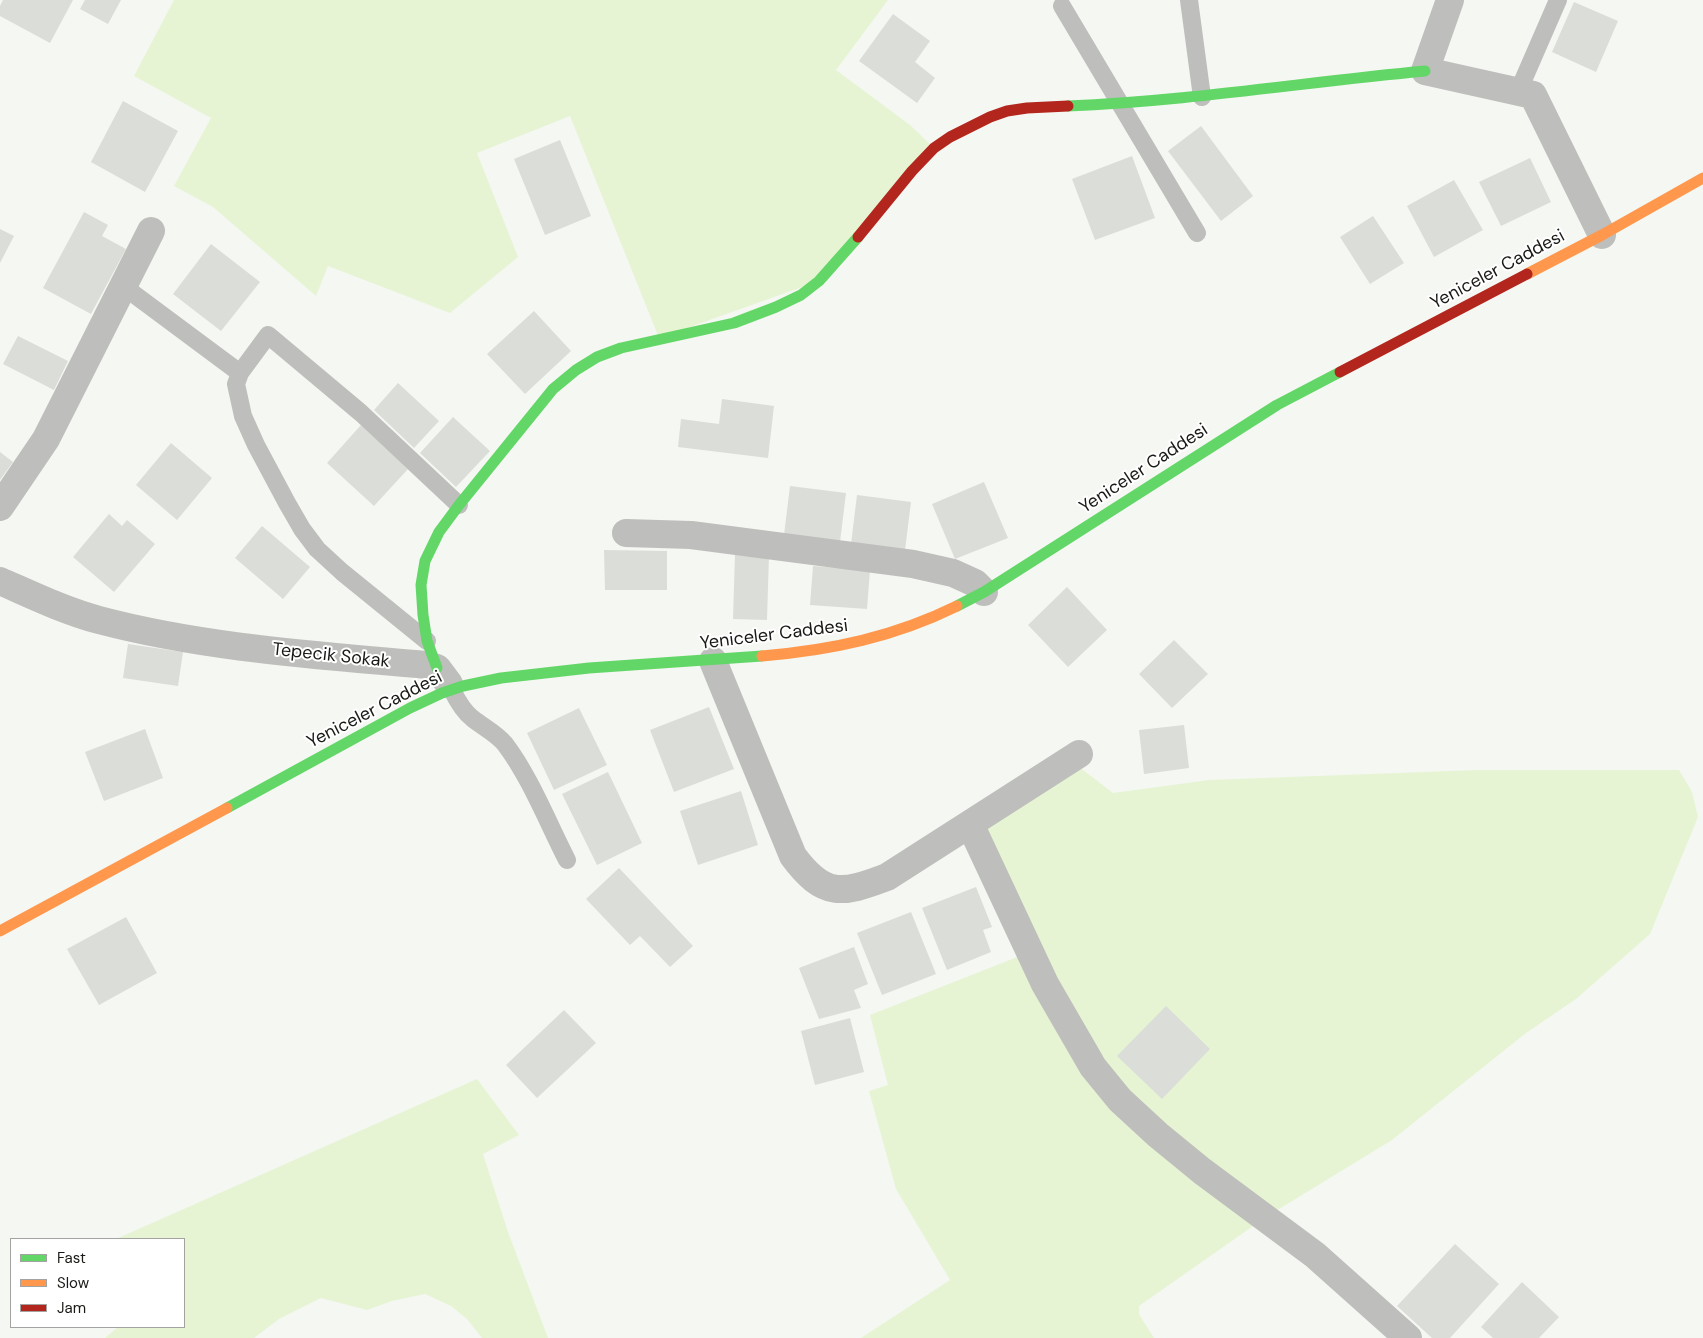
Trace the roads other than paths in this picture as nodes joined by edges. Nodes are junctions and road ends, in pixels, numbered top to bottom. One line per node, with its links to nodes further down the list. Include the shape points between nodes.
1 (1189, 0): 7 (lane)
2 (1450, 0): 5 (street)
3 (1558, 0): 6 (lane)
4 (1062, 6): 8 (lane)
5 (1425, 71): 6 (street); 7 (street)
6 (1518, 92): 12 (street, via 1533,95)
7 (1202, 97): 8 (street)
8 (1120, 104): 11 (lane); 15 (street, via 1007,111 950,137 912,171 842,256 801,294 734,322 621,348 576,370 553,388)
9 (1703, 178): 12 (street, Yeniceler Caddesi)
10 (151, 231): 13 (street)
11 (1197, 233)
12 (1602, 235): 19 (street, Yeniceler Caddesi, via 1277,405)
13 (123, 286): 14 (lane); 16 (street, via 46,438)
14 (240, 373): 15 (lane, via 268,335 361,413); 20 (lane, via 236,384 243,416 302,529 317,549 342,572)
15 (458, 505): 20 (street, via 439,532 425,561 421,586)
16 (0, 507)
17 (626, 533): 19 (street, via 691,535 913,564 953,573 975,583)
18 (0, 581): 22 (street, Tepecik Sokak, via 97,620 164,635)
19 (984, 592): 21 (street, Yeniceler Caddesi, via 950,610 860,642 812,651)
20 (427, 641): 22 (street)
21 (714, 661): 23 (street, Yeniceler Caddesi, via 565,670 502,678); 25 (street, via 793,856 806,874 822,886 856,889 887,878)
22 (436, 668): 23 (street)
23 (452, 690): 26 (lane, via 471,717 504,743); 27 (street, Yeniceler Caddesi, via 386,721)
24 (1079, 754): 25 (street)
25 (970, 824): 28 (street, via 1045,984 1093,1067 1120,1100 1202,1172 1315,1255)
26 (567, 860)
27 (0, 932)
28 (1408, 1338)

